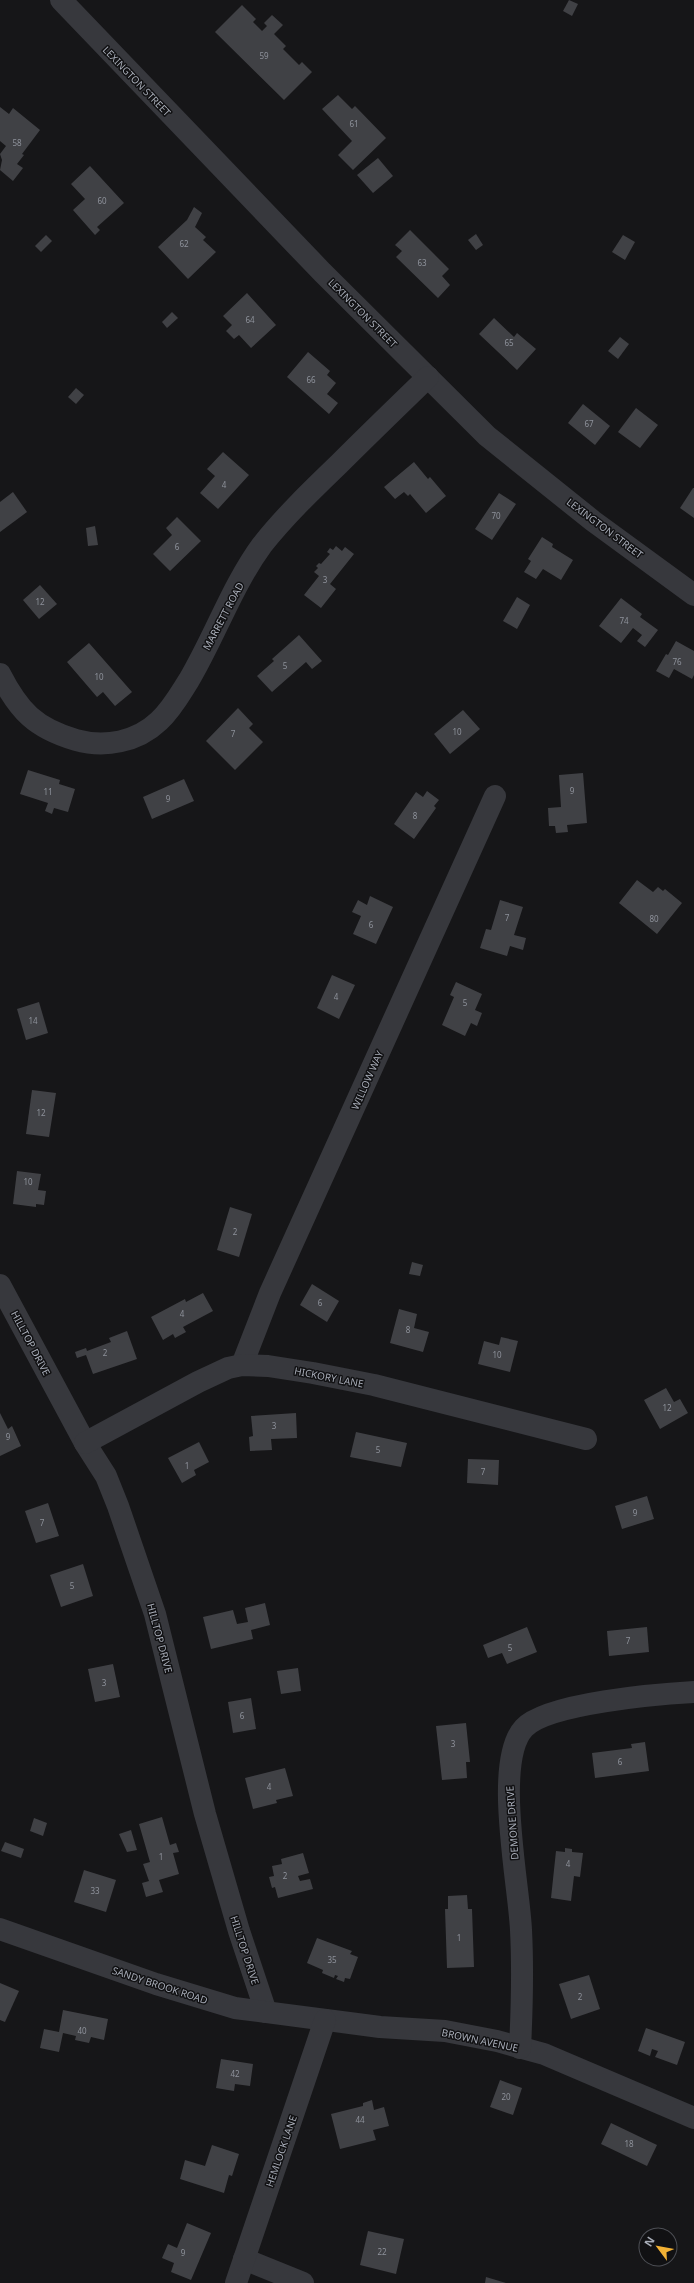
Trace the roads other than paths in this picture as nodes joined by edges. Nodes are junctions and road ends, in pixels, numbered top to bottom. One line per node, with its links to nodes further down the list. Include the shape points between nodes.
1 (60, 0): 2 (street, LEXINGTON STREET, via 322,272)
2 (428, 378): 3 (street, LEXINGTON STREET, via 487,436 593,521); 4 (street, MARRETT ROAD, via 305,497 261,547 195,670 176,701 159,722 136,737 111,744 87,743 62,736 34,722 14,700)
3 (694, 595)
4 (0, 674)
5 (496, 796): 7 (street, WILLOW WAY, via 268,1299)
6 (0, 1285): 9 (street, HILLTOP DRIVE)
7 (242, 1365): 8 (street, HICKORY LANE, via 313,1372 374,1385); 9 (street, HICKORY LANE, via 203,1379)
8 (586, 1439)
9 (85, 1443): 12 (street, HILLTOP DRIVE, via 106,1476 155,1614 209,1828)
10 (694, 1692): 14 (street, DEMONE DRIVE, via 656,1694 566,1709 525,1727 515,1744 509,1792 521,1930)
11 (0, 1929): 12 (street, SANDY BROOK ROAD, via 199,1998 235,2008)
12 (266, 2012): 13 (street, SANDY BROOK ROAD)
13 (325, 2020): 14 (street, BROWN AVENUE, via 445,2031); 16 (street, HEMLOCK LANE)
14 (520, 2048): 15 (street, BROWN AVENUE, via 544,2054)
15 (694, 2118)
16 (244, 2259): 17 (street, HEMLOCK LANE); 18 (street)
17 (236, 2283)
18 (303, 2283)

